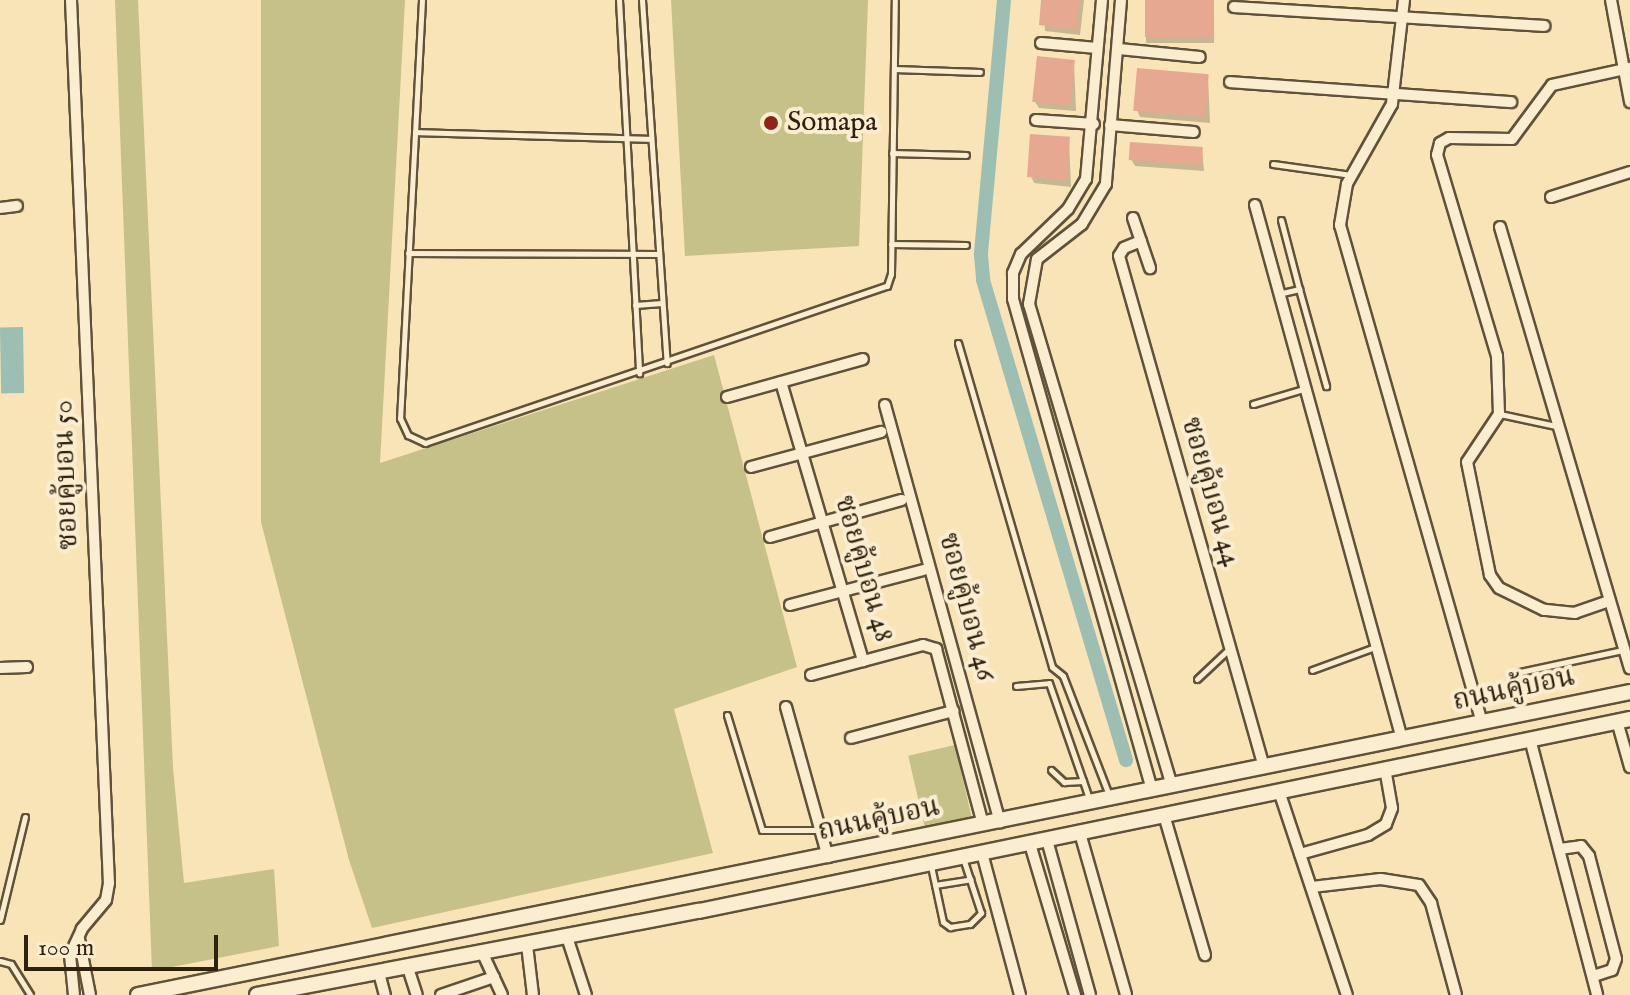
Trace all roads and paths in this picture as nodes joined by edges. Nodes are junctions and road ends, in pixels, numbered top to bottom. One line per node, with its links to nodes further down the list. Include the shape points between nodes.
1 (71, 0): 128 (street, ซอยคู้บอน 50, via 109,883 106,900)
2 (422, 0): 27 (lane)
3 (619, 0): 29 (lane)
4 (642, 0): 30 (lane)
5 (895, 0): 17 (lane)
6 (1102, 0): 14 (street)
7 (1121, 0): 15 (street)
8 (1404, 0): 11 (street)
9 (1611, 0): 18 (street)
10 (1234, 7): 11 (street)
11 (1403, 16): 12 (street); 21 (street)
12 (1544, 26)
13 (1041, 43): 14 (street)
14 (1097, 48): 25 (street)
15 (1119, 49): 16 (street); 26 (street)
16 (1200, 57)
17 (894, 69): 19 (lane); 31 (lane)
18 (1626, 69): 23 (street); 66 (street, via 1552,85 1512,139 1449,138 1438,148 1471,281 1497,356)
19 (980, 72)
20 (1230, 82): 21 (street)
21 (1394, 94): 22 (street); 35 (street, via 1384,123)
22 (1511, 102)
23 (1630, 102)
24 (1036, 120): 25 (street)
25 (1094, 124): 53 (street, via 1086,179 1077,198 1021,254 1013,273)
26 (1110, 125): 28 (street); 52 (street, via 1100,197 1082,224 1037,259)
27 (415, 132): 29 (lane); 46 (lane)
28 (1194, 132)
29 (626, 138): 30 (lane); 48 (lane)
30 (651, 139): 47 (lane)
31 (892, 153): 32 (lane); 44 (lane)
32 (966, 155)
33 (1273, 164): 35 (lane)
34 (1630, 172): 36 (street)
35 (1351, 175): 95 (street, via 1340,225)
36 (1551, 197)
37 (1255, 205): 51 (street)
38 (17, 206): 39 (street)
39 (0, 208)
40 (1133, 218): 43 (street)
41 (1281, 220): 50 (lane)
42 (1500, 227): 67 (street)
43 (1141, 241): 49 (street); 79 (street, ซอยคู้บอน 44, via 1119,256)
44 (891, 244): 45 (lane); 58 (lane, via 891,276 882,289)
45 (966, 245)
46 (408, 253): 48 (lane); 59 (lane, via 400,418 416,440 425,443)
47 (659, 254): 48 (lane); 54 (lane)
48 (632, 255): 55 (lane)
49 (1150, 268)
50 (1299, 289): 51 (lane); 61 (lane)
51 (1278, 294): 62 (street)
52 (1029, 297): 53 (street); 104 (street)
53 (1013, 299): 105 (street)
54 (662, 303): 55 (lane); 58 (lane)
55 (635, 305): 59 (lane)
56 (958, 343): 107 (lane, via 1052,667 1063,676 1094,745)
57 (863, 359): 60 (street)
58 (667, 363): 59 (lane)
59 (639, 373)
60 (781, 382): 63 (street); 69 (street, ซอยคู้บอน 48)
61 (1326, 386)
62 (1303, 389): 64 (lane); 78 (street)
63 (727, 397)
64 (1253, 404)
65 (885, 405): 111 (street, ซอยคู้บอน 46)
66 (1499, 414): 67 (lane); 76 (street, via 1467,462 1490,575 1499,588 1544,610 1575,613)
67 (1556, 426): 76 (street)
68 (881, 432): 69 (street)
69 (804, 452): 70 (street); 72 (street, ซอยคู้บอน 48)
70 (751, 467)
71 (902, 500): 72 (street)
72 (824, 522): 73 (street); 75 (street, ซอยคู้บอน 48)
73 (770, 537)
74 (923, 570): 75 (street)
75 (844, 591): 77 (street); 81 (street, ซอยคู้บอน 48)
76 (1609, 601): 80 (street)
77 (790, 605)
78 (1376, 647): 85 (lane); 97 (street)
79 (1229, 649): 88 (lane); 99 (street, ซอยคู้บอน 44)
80 (1624, 650): 84 (street); 86 (lane)
81 (863, 661): 87 (street); 92 (street, ซอยคู้บอน 48, via 934,647)
82 (27, 667): 83 (street)
83 (0, 668)
84 (1630, 668)
85 (1312, 670)
86 (1520, 672)
87 (811, 675)
88 (1197, 679)
89 (1016, 686): 103 (lane, via 1049,683)
90 (1630, 692): 95 (main road, ถนนคู้บอน)
91 (786, 707): 113 (street)
92 (953, 711): 96 (street); 112 (street, ซอยคู้บอน 48)
93 (727, 715): 113 (lane, via 762,830)
94 (1623, 720): 98 (main road, ถนนคู้บอน); 100 (street)
95 (1482, 723): 97 (main road, ถนนคู้บอน)
96 (851, 738)
97 (1402, 739): 99 (main road, ถนนคู้บอน)
98 (1530, 739): 101 (main road, ถนนคู้บอน); 117 (street)
99 (1264, 767): 104 (main road, ถนนคู้บอน)
100 (1630, 767)
101 (1385, 769): 106 (main road, ถนนคู้บอน); 119 (street, via 1392,808 1386,824 1368,835)
102 (1051, 770): 103 (lane, via 1064,782)
103 (1083, 781): 108 (lane)
104 (1172, 786): 105 (main road, ถนนคู้บอน)
105 (1152, 790): 107 (main road, ถนนคู้บอน)
106 (1279, 791): 109 (main road, ถนนคู้บอน); 119 (street)
107 (1110, 799): 108 (main road, ถนนคู้บอน)
108 (1090, 803): 111 (main road, ถนนคู้บอน)
109 (1164, 815): 114 (main road, ถนนคู้บอน); 131 (street)
110 (25, 817): 126 (lane)
111 (1000, 822): 112 (main road, ถนนคู้บอน)
112 (983, 825): 120 (main road, ถนนคู้บอน)
113 (820, 830): 120 (street)
114 (1080, 833): 115 (main road, ถนนคู้บอน); 153 (street)
115 (1047, 840): 116 (main road, ถนนคู้บอน); 152 (street)
116 (1030, 844): 118 (main road, ถนนคู้บอน); 151 (street)
117 (1560, 849): 136 (street); 136 (street, via 1581,846 1589,856 1616,959 1612,970)
118 (982, 853): 121 (main road, ถนนคู้บอน); 150 (street)
119 (1300, 854): 125 (street)
120 (828, 857): 133 (main road, ถนนคู้บอน)
121 (963, 857): 122 (main road, ถนนคู้บอน); 123 (lane)
122 (930, 863): 124 (lane); 127 (main road, ถนนคู้บอน)
123 (971, 879): 124 (lane); 124 (lane, via 981,913 970,924 946,926)
124 (935, 885)
125 (1312, 887): 154 (street); 155 (street, via 1381,879 1419,885 1431,903)
126 (0, 920)
127 (567, 937): 129 (main road, ถนนคู้บอน); 149 (street)
128 (79, 939): 140 (street, ซอยคู้บอน 50, via 70,955); 141 (street)
129 (527, 945): 130 (main road, ถนนคู้บอน); 148 (street)
130 (483, 954): 134 (main road, ถนนคู้บอน); 137 (street)
131 (1205, 955)
132 (0, 961): 139 (lane, via 11,964)
133 (283, 968): 138 (main road); 142 (main road, ถนนคู้บอน)
134 (408, 968): 135 (main road, ถนนคู้บอน); 145 (street)
135 (379, 973): 138 (main road, ถนนคู้บอน); 144 (street)
136 (1594, 976): 156 (street)
137 (494, 977): 146 (street); 147 (street)
138 (281, 992): 143 (main road, ถนนคู้บอน)
139 (30, 995)
140 (74, 995)
141 (90, 995)
142 (138, 995)
143 (257, 995)
144 (385, 995)
145 (417, 995)
146 (441, 995)
147 (502, 995)
148 (533, 995)
149 (586, 995)
150 (1020, 995)
151 (1075, 995)
152 (1090, 995)
153 (1126, 995)
154 (1347, 995)
155 (1456, 995)
156 (1597, 995)

